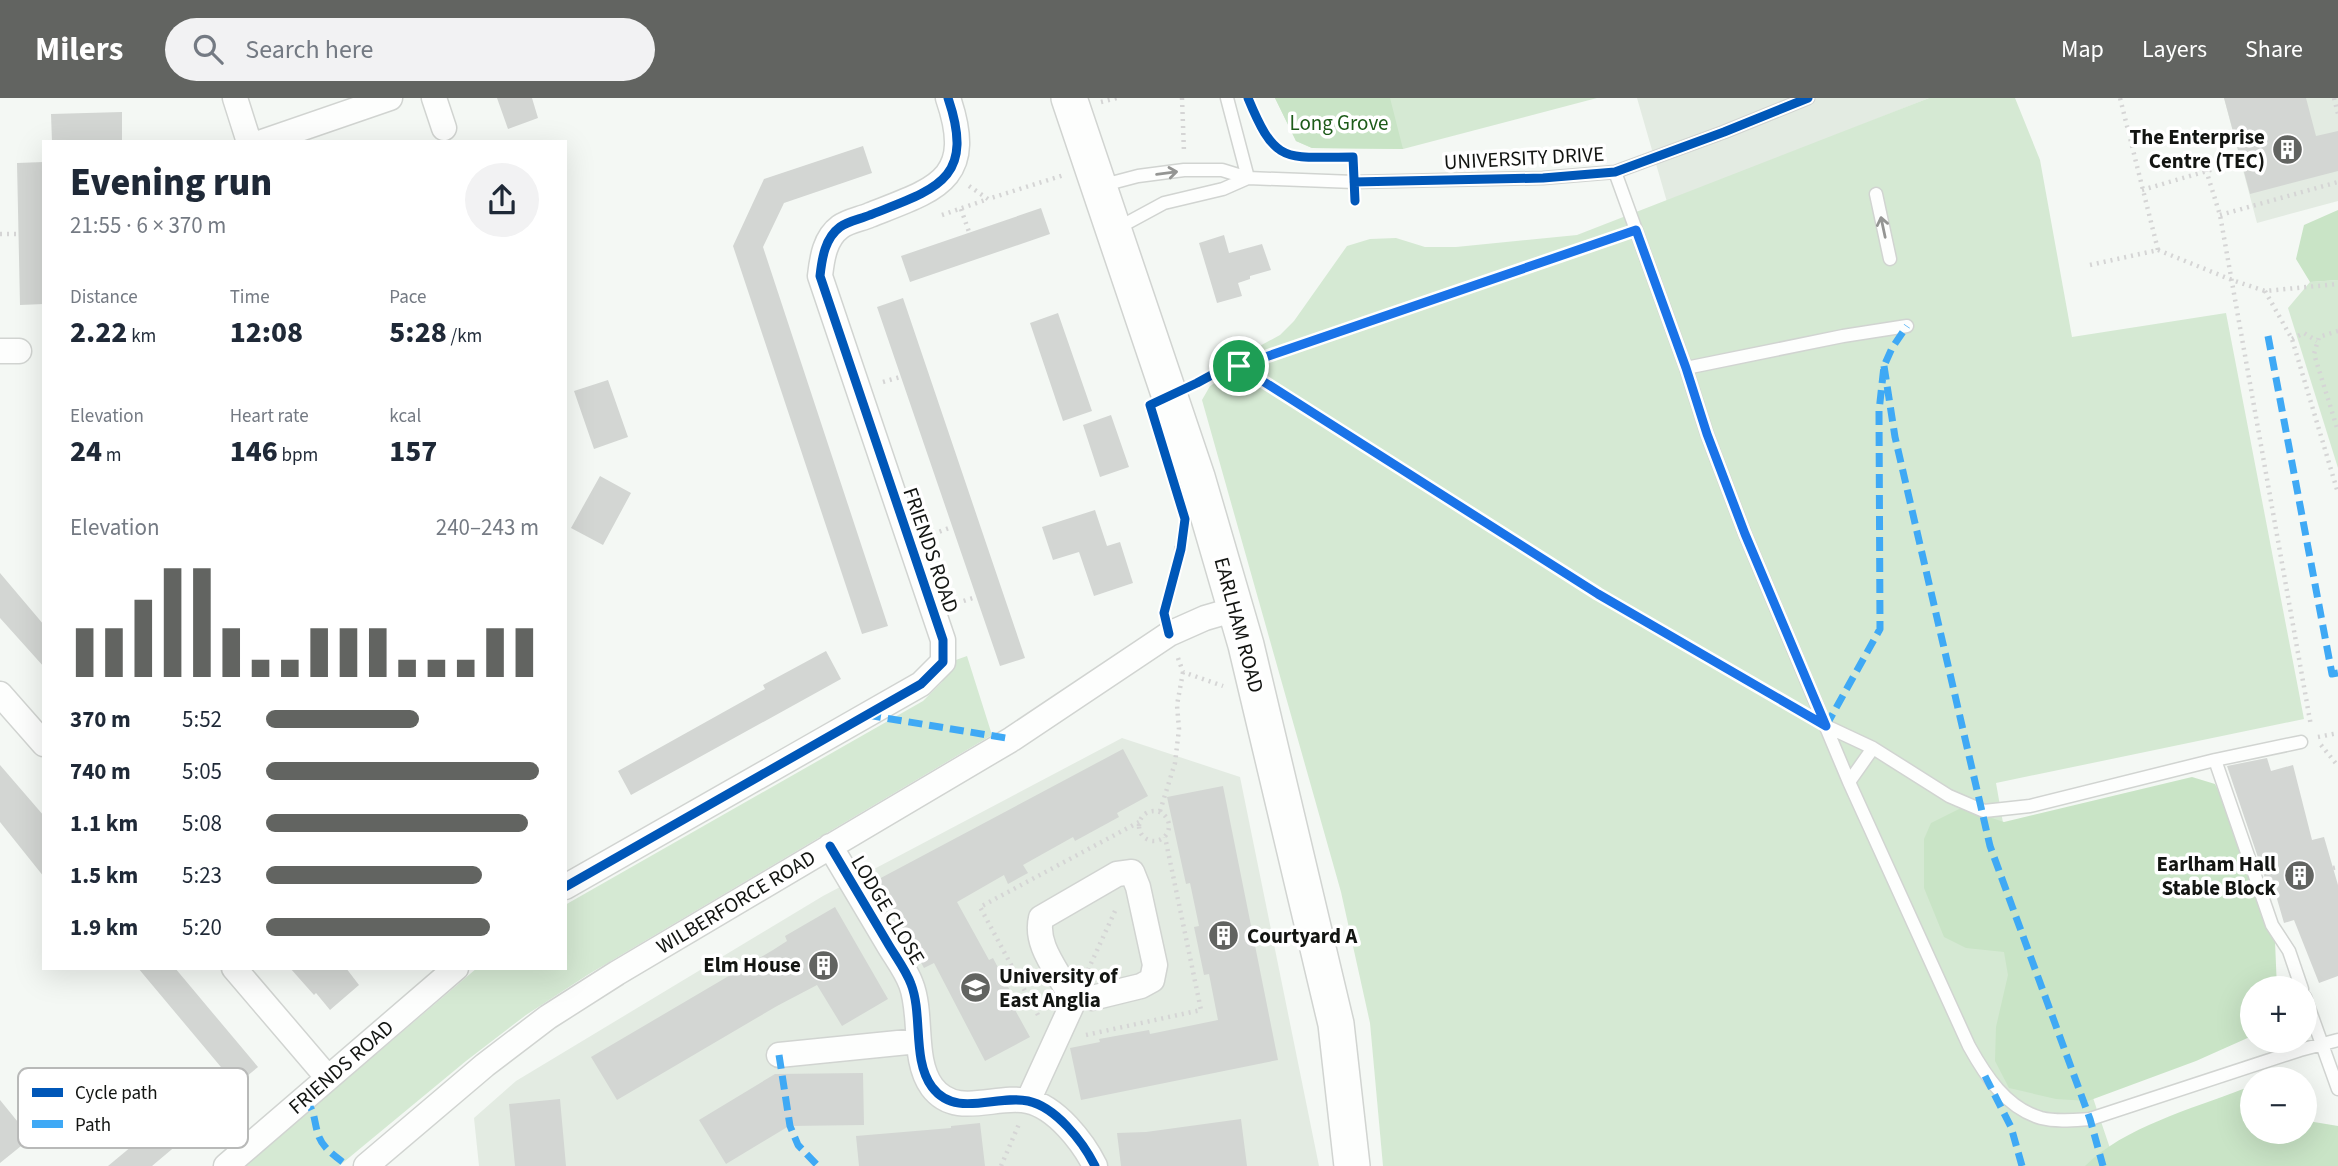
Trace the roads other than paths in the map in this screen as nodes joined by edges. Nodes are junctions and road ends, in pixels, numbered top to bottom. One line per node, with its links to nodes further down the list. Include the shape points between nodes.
1 (234, 98): 9 (street)
2 (390, 98): 10 (street)
3 (434, 98): 8 (street)
4 (948, 98): 28 (street, FRIENDS ROAD, via 957,152 949,173 935,188 840,227 825,246 820,276 943,640 943,662 921,684)
5 (1069, 98): 13 (main road, EARLHAM ROAD)
6 (1227, 98): 12 (lane)
7 (1808, 98): 11 (lane, UNIVERSITY DRIVE)
8 (444, 128)
9 (248, 140)
10 (268, 140)
11 (1615, 172): 12 (lane, UNIVERSITY DRIVE, via 1354,182); 18 (lane)
12 (1248, 178): 13 (lane, UNIVERSITY DRIVE, one-way to 12, via 1184,170 1222,170); 15 (lane, UNIVERSITY DRIVE, via 1164,203)
13 (1100, 186): 15 (main road, EARLHAM ROAD)
14 (1876, 194): 16 (lane, one-way to 14)
15 (1114, 230): 19 (main road, EARLHAM ROAD)
16 (1889, 259)
17 (1906, 326): 18 (lane)
18 (1686, 368): 21 (lane, via 1741,521)
19 (1236, 609): 27 (street, WILBERFORCE ROAD, via 1169,634 1012,739); 46 (main road, EARLHAM ROAD, via 1336,1024)
20 (0, 694): 22 (street)
21 (1826, 726): 24 (lane); 26 (lane)
22 (42, 742)
23 (2301, 742): 25 (lane)
24 (1873, 748): 25 (lane, via 1949,796 1984,811 2030,806); 26 (lane)
25 (2215, 760): 31 (lane, via 2272,925 2289,951)
26 (1849, 782): 36 (lane, via 1974,1056 1985,1076 2032,1115 2090,1119)
27 (830, 846): 35 (street, LODGE CLOSE, via 911,983 919,1017); 44 (street, WILBERFORCE ROAD, via 548,1017)
28 (567, 886)
29 (236, 970): 38 (street)
30 (454, 970): 38 (street, FRIENDS ROAD)
31 (2298, 976)
32 (1077, 994): 32 (street, via 1092,998 1152,980 1155,965 1132,873 1117,874 1041,918 1042,944 1066,988); 40 (street)
33 (2317, 1031): 36 (lane)
34 (2338, 1040): 36 (lane)
35 (918, 1041): 37 (street); 40 (street, LODGE CLOSE, via 932,1087 949,1102)
36 (2322, 1045): 39 (lane)
37 (779, 1055)
38 (328, 1078): 41 (street, FRIENDS ROAD)
39 (2338, 1089)
40 (1028, 1101): 45 (street, via 1064,1123)
41 (248, 1147)
42 (247, 1148): 43 (street, FRIENDS ROAD)
43 (226, 1166)
44 (366, 1166)
45 (1095, 1166)
46 (1352, 1166)

